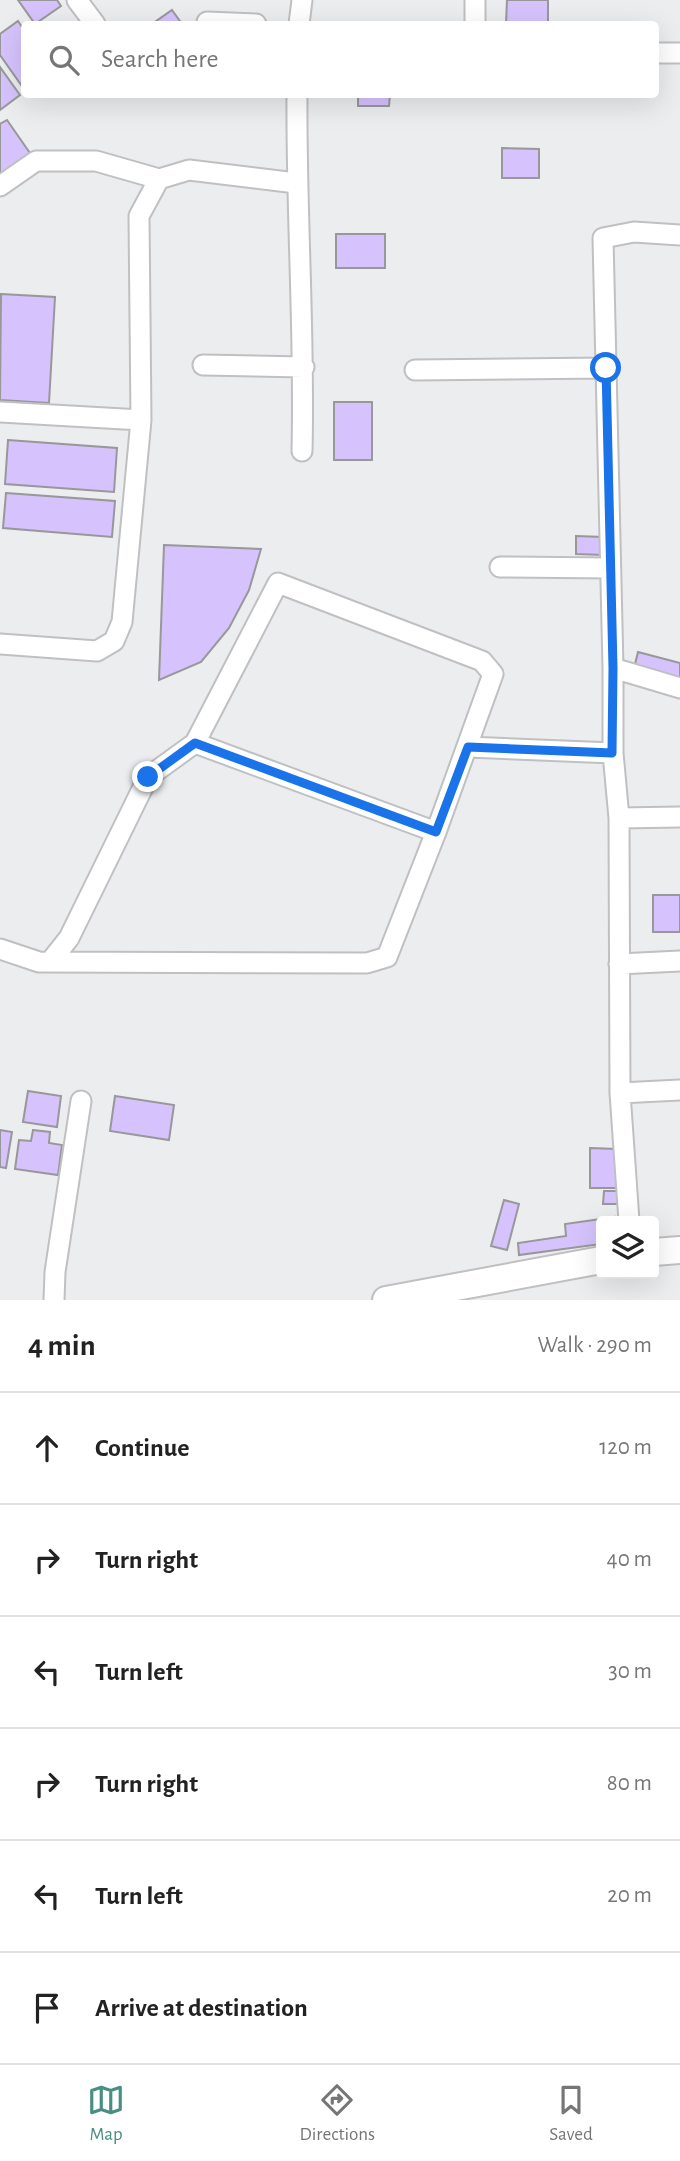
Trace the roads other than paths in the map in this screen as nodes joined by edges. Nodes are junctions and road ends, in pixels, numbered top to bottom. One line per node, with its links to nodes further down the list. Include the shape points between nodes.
1 (77, 0): 4 (street)
2 (302, 0): 5 (street)
3 (475, 0): 6 (street)
4 (93, 21)
5 (299, 21)
6 (474, 21)
7 (659, 53): 8 (street)
8 (680, 53)
9 (298, 98): 11 (street)
10 (159, 179): 11 (street, via 189,170); 12 (street, via 96,161 36,161); 19 (street, via 139,216)
11 (296, 183): 15 (street)
12 (0, 186)
13 (680, 235): 16 (street, via 634,232 603,238)
14 (204, 365): 15 (street)
15 (304, 367): 20 (street)
16 (606, 368): 17 (street); 22 (street)
17 (415, 370)
18 (0, 412): 19 (street)
19 (141, 420): 23 (street, via 122,622 114,640 97,651)
20 (302, 451)
21 (500, 567): 22 (street)
22 (610, 568): 24 (street)
23 (0, 644)
24 (613, 668): 25 (street); 28 (street)
25 (680, 688)
26 (195, 743): 27 (street, via 278,583 482,661 493,674); 31 (street); 34 (street, via 148,777 69,938)
27 (468, 747): 28 (street); 31 (street)
28 (612, 753): 30 (street)
29 (680, 817): 30 (street)
30 (619, 818): 35 (street)
31 (436, 832): 34 (street, via 387,957 367,963)
32 (0, 949): 34 (street)
33 (680, 961): 35 (street)
34 (50, 962)
35 (619, 964): 37 (street)
36 (680, 1090): 37 (street)
37 (620, 1093): 39 (street)
38 (81, 1101): 44 (street)
39 (629, 1216)
40 (680, 1250): 41 (main road)
41 (659, 1252)
42 (596, 1261): 43 (main road)
43 (400, 1299)
44 (54, 1300)

